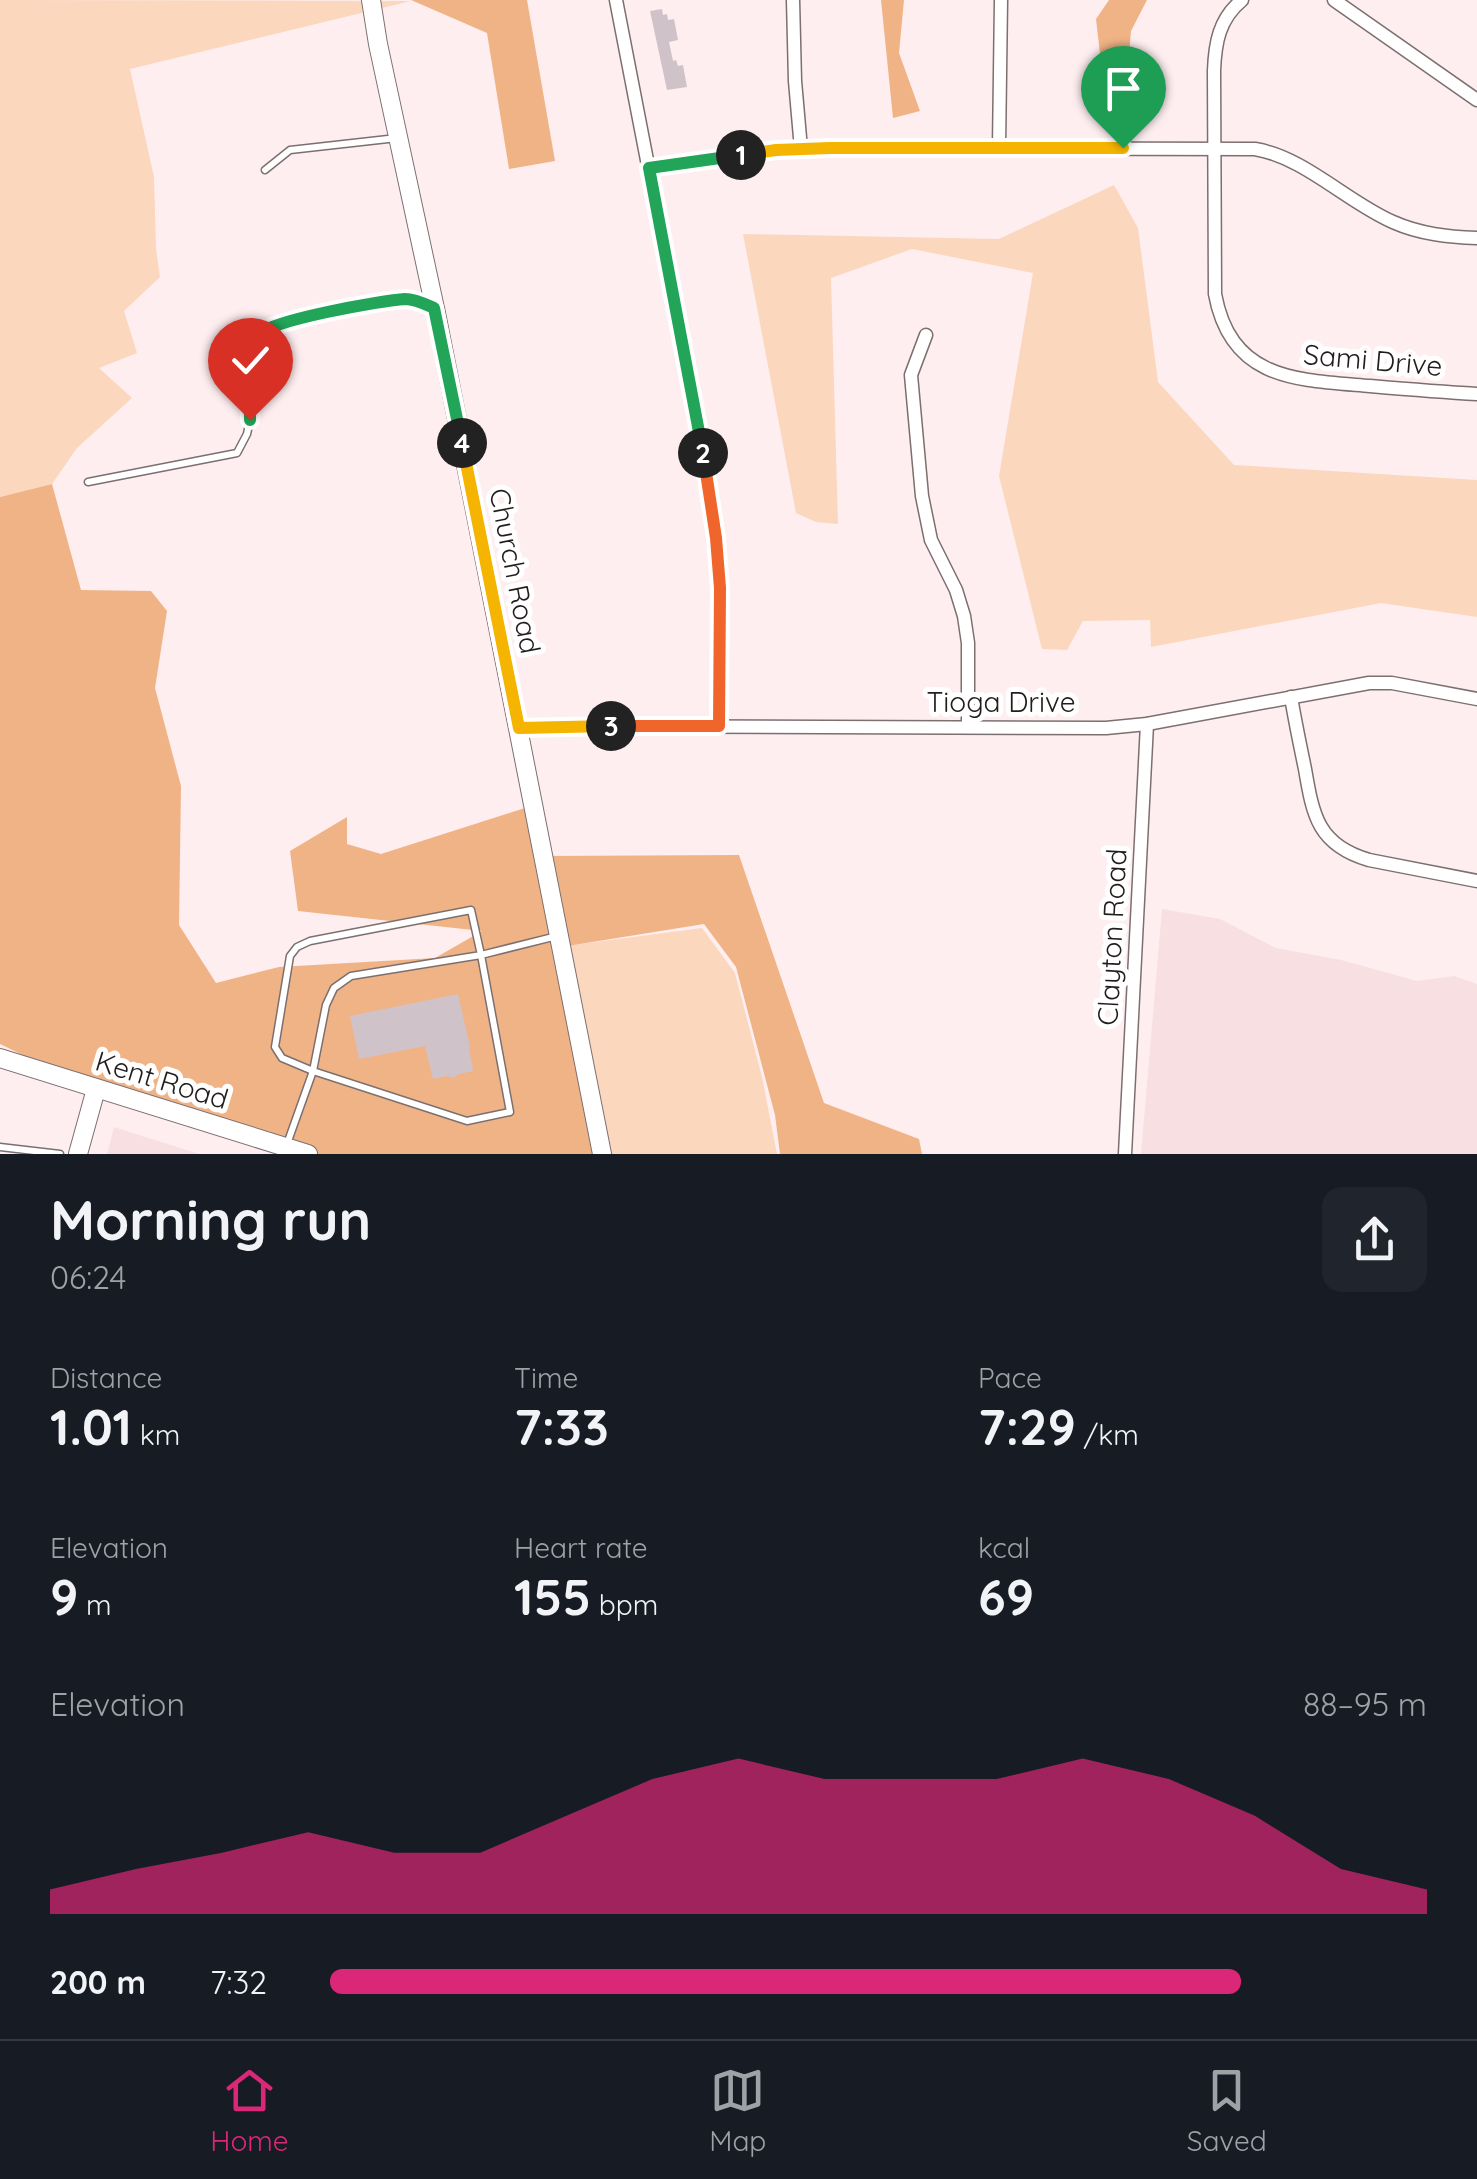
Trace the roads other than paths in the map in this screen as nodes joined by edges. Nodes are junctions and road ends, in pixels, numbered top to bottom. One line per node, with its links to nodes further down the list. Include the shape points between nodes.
1 (371, 0): 8 (street, Church Road)
2 (616, 0): 12 (street)
3 (793, 0): 11 (street)
4 (1001, 0): 9 (street)
5 (1242, 0): 10 (street, Sami Drive, via 1216,39)
6 (1334, 0): 7 (street)
7 (1477, 100)
8 (398, 138): 13 (lane, via 290,150); 15 (street, Church Road)
9 (999, 147): 10 (street); 11 (street)
10 (1214, 148): 14 (street, via 1268,151 1393,222); 19 (street, Sami Drive, via 1214,294 1239,348 1289,378)
11 (801, 149): 12 (street)
12 (649, 168): 24 (street, via 716,538)
13 (265, 170)
14 (1477, 238)
15 (429, 284): 16 (lane); 17 (street, Church Road)
16 (410, 299): 17 (lane); 20 (lane, via 307,316 260,332 250,420 236,453)
17 (434, 308): 26 (street, Church Road)
18 (926, 335): 25 (street, via 912,375 922,496 930,540 964,616)
19 (1477, 394)
20 (88, 482)
21 (1291, 698): 22 (street, Tioga Drive, via 1376,682); 23 (street, Tioga Drive); 27 (street, via 1312,810 1335,844 1369,860)
22 (1477, 700)
23 (1147, 724): 25 (street, Tioga Drive); 39 (street, Clayton Road)
24 (719, 726): 25 (street, Tioga Drive); 26 (street, Tioga Drive)
25 (968, 727)
26 (519, 728): 28 (street, Church Road)
27 (1477, 881)
28 (558, 936): 29 (lane); 38 (street, Church Road)
29 (481, 955): 31 (lane, via 351,976 334,988 326,1005); 31 (lane, via 510,1112 467,1121); 31 (lane, via 471,910 297,947 288,963 274,1047 282,1058)
30 (0, 1058): 32 (street, Kent Road)
31 (313, 1071): 34 (lane)
32 (96, 1089): 34 (street, Kent Road); 36 (street)
33 (0, 1146): 35 (lane)
34 (286, 1147): 37 (street, Kent Road)
35 (60, 1154)
36 (78, 1154)
37 (308, 1154)
38 (602, 1154)
39 (1125, 1154)

